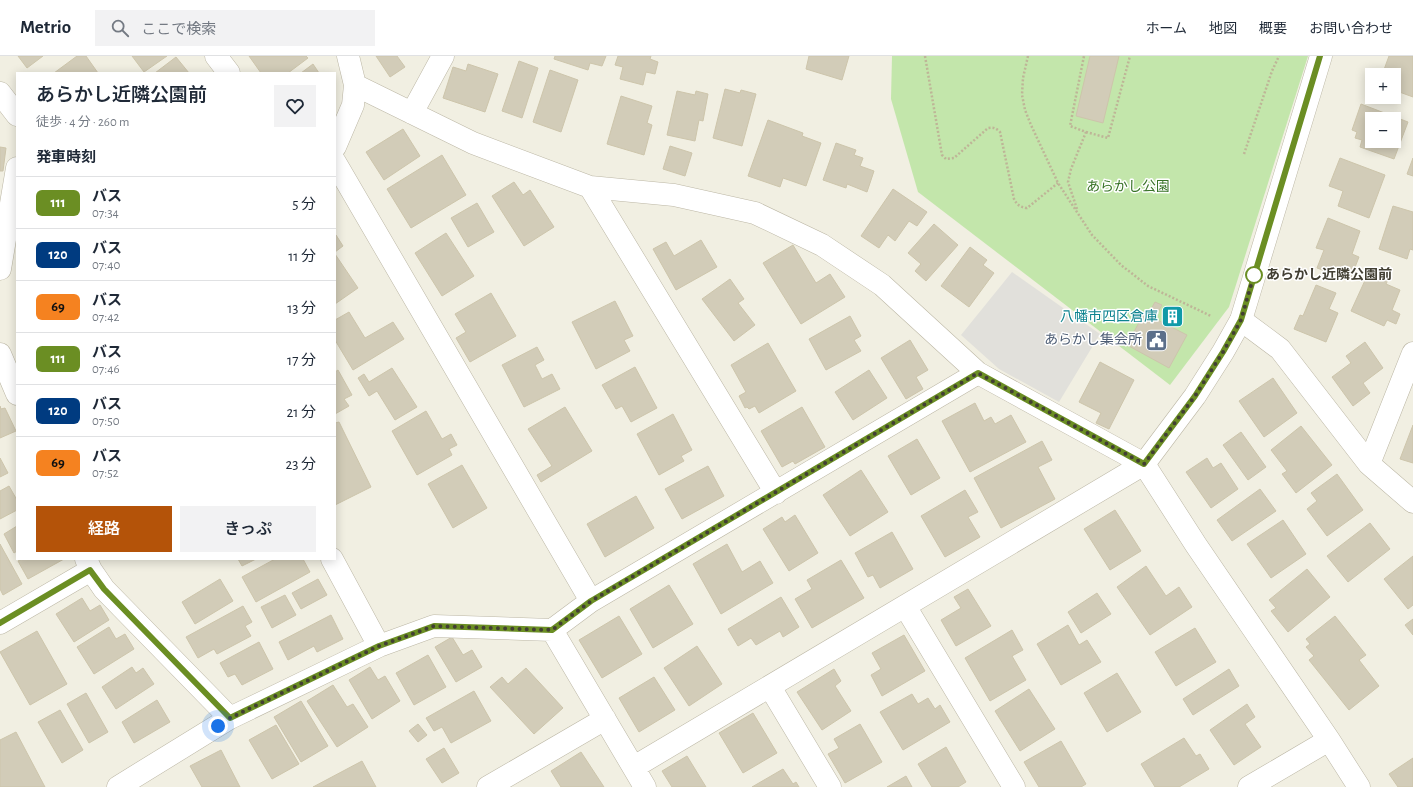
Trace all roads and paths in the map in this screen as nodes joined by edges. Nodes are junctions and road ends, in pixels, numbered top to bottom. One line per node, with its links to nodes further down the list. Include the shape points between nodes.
1 (216, 56): 10 (street)
2 (348, 56): 11 (street)
3 (443, 56): 13 (street)
4 (925, 56): 20 (path, via 942,155 946,159 954,158 992,127 1000,132 1014,199 1020,207 1027,208)
5 (1028, 56): 20 (path, via 1022,95 1025,110)
6 (1084, 56): 15 (path, via 1070,126)
7 (1130, 56): 15 (path, via 1108,138)
8 (1279, 56): 17 (path)
9 (1320, 56): 24 (street)
10 (228, 72)
11 (355, 85): 13 (street); 16 (street, via 354,105)
12 (0, 93): 14 (street)
13 (412, 112): 21 (street, via 473,143)
14 (16, 114)
15 (1086, 132): 22 (path, via 1068,182)
16 (336, 145)
17 (1244, 154)
18 (336, 164): 35 (street)
19 (16, 174): 23 (street)
20 (1058, 183): 22 (path)
21 (590, 186): 27 (street, via 674,195 755,213 822,245 882,285); 31 (street)
22 (1078, 213): 24 (path, via 1092,236 1106,251 1148,286 1219,319)
23 (0, 269)
24 (1241, 320): 29 (street, via 1195,396); 30 (street, via 1280,349)
25 (1413, 353): 30 (street)
26 (0, 354): 28 (street)
27 (978, 373): 29 (street); 31 (street)
28 (16, 392)
29 (1144, 464): 36 (street); 43 (street)
30 (1369, 464): 32 (street)
31 (776, 493): 35 (street)
32 (1413, 502)
33 (333, 560): 39 (street)
34 (88, 564): 37 (street); 41 (street, via 104,589)
35 (591, 601): 38 (street)
36 (906, 606): 40 (street); 49 (street)
37 (0, 623)
38 (552, 630): 39 (street, via 434,626); 42 (street)
39 (379, 646): 41 (street)
40 (770, 687): 44 (street); 48 (street)
41 (230, 718): 45 (street)
42 (605, 719): 44 (street); 46 (street)
43 (1328, 740): 50 (street); 51 (street)
44 (634, 767): 47 (street)
45 (118, 787)
46 (488, 787)
47 (645, 787)
48 (830, 787)
49 (1014, 787)
50 (1249, 787)
51 (1359, 787)

